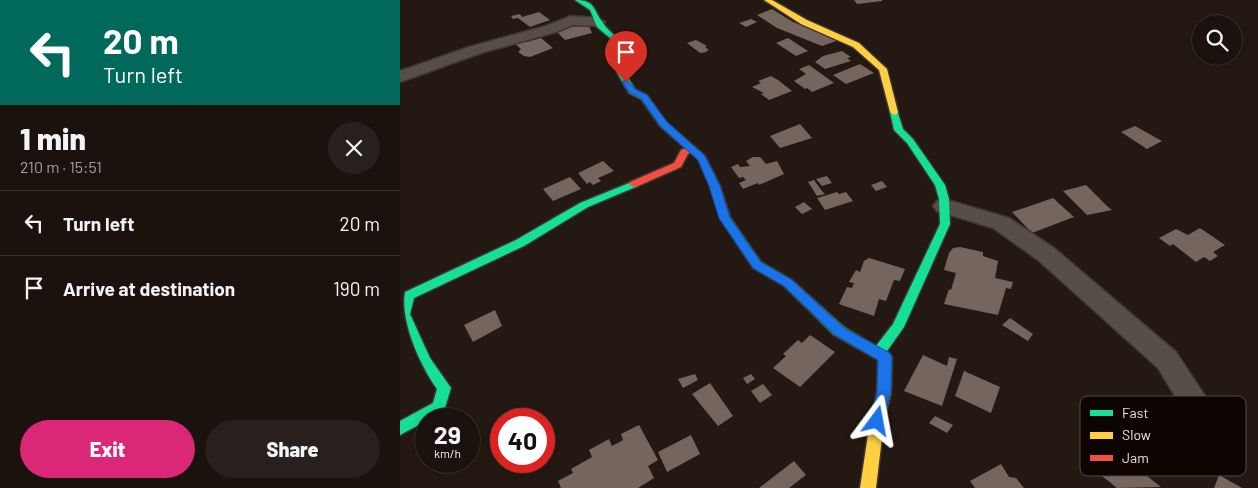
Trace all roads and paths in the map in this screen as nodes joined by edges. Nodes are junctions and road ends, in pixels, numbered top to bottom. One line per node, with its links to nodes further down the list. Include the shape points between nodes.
1 (578, 0): 3 (street, via 593,9)
2 (767, 0): 6 (street, via 804,22 856,45 883,69 899,130 940,185)
3 (598, 22): 4 (street, via 571,20); 5 (street, via 628,49 620,73 632,91 644,97 664,124)
4 (400, 77)
5 (691, 149): 7 (street, via 702,158 715,186 724,218 757,265 788,283 839,332); 9 (street, via 684,152 678,164 584,205 520,243 409,295 404,314 425,361 444,388 439,407)
6 (944, 206): 7 (street, via 945,224 898,328); 8 (street, via 1001,223 1046,254 1166,360)
7 (878, 353): 10 (street, via 885,357 884,391)
8 (1189, 396)
9 (400, 428)
10 (868, 488)

